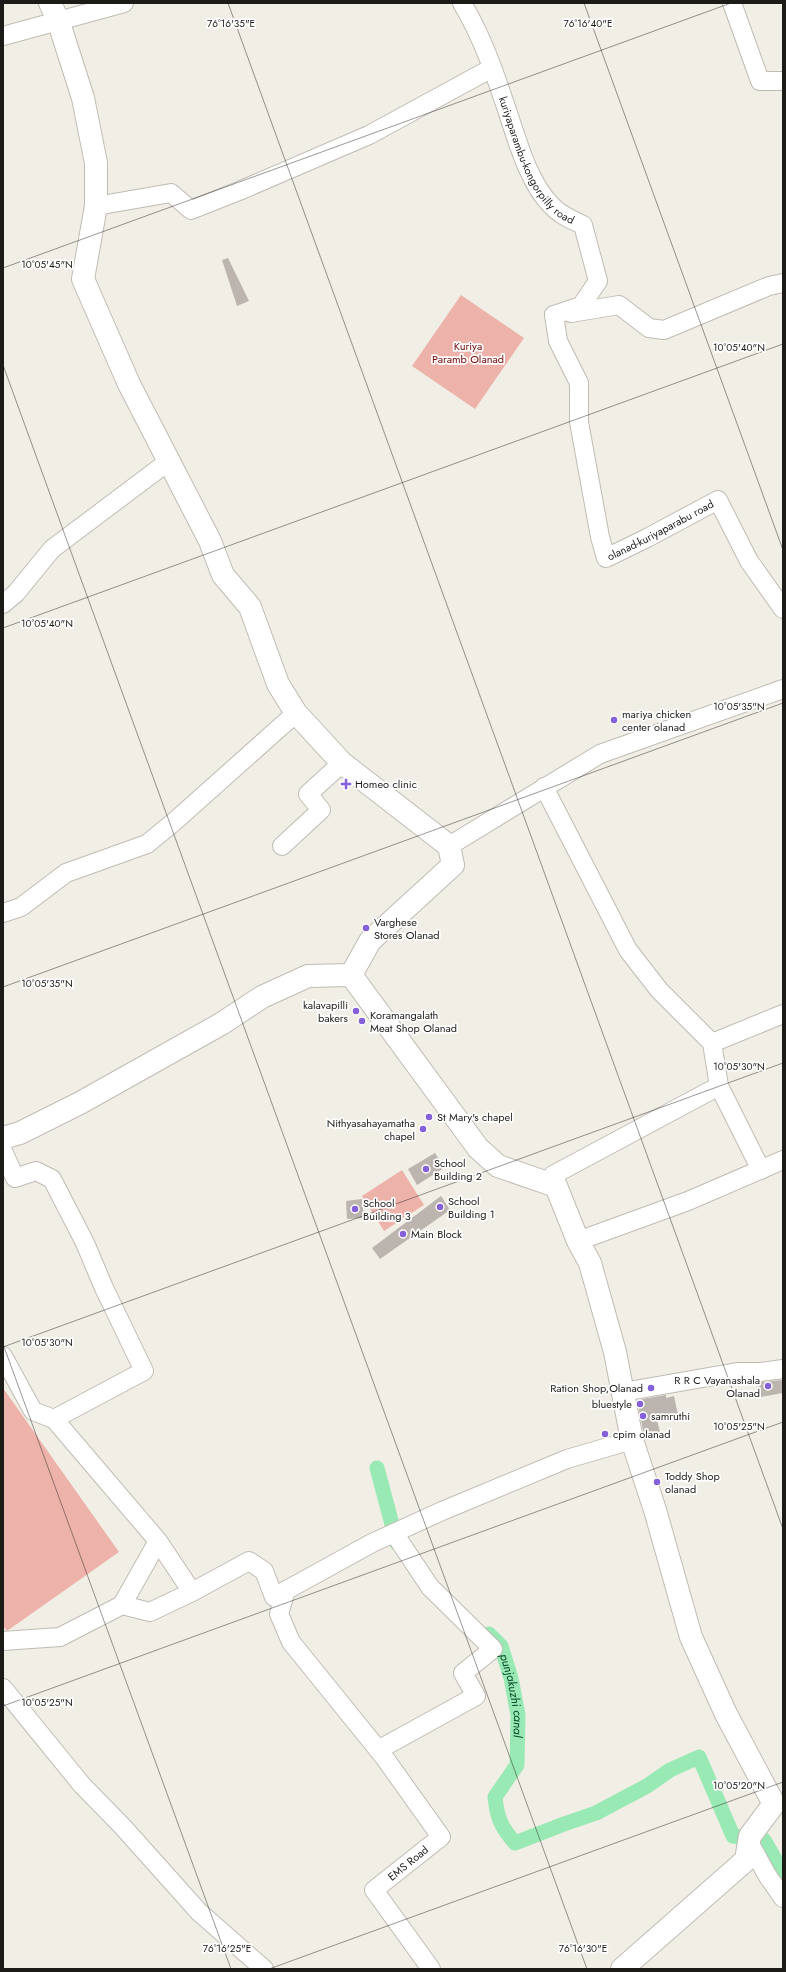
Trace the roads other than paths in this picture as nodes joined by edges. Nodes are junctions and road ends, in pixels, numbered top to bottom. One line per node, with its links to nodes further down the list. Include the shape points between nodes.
1 (124, 3): 4 (street)
2 (462, 3): 6 (street, kuriyaparambu-kongorpilly road, via 473,21)
3 (732, 3): 7 (street, via 760,81)
4 (54, 12): 5 (street); 8 (main road, via 83,98 96,163)
5 (3, 36)
6 (492, 68): 8 (street, via 369,135 190,210 171,193); 10 (street, kuriyaparambu-kongorpilly road, via 521,152 535,182 551,206 567,218 583,225 598,281 581,306)
7 (783, 81)
8 (96, 206): 11 (main road, via 83,279 129,384)
9 (783, 283): 10 (street, via 769,286 664,330 649,328 619,305)
10 (554, 315): 13 (street, olanad-kuriyaparabu road, via 558,341 579,383 579,422 606,558 718,500 749,561)
11 (169, 461): 12 (street, via 52,549); 15 (main road, via 210,540 223,575 250,607 278,684)
12 (3, 604)
13 (783, 609)
14 (783, 689): 17 (street, via 600,754)
15 (296, 714): 16 (main road); 20 (street, via 147,844 66,873 20,907)
16 (342, 763): 18 (street, via 308,794 321,810); 19 (main road)
17 (544, 787): 19 (street); 23 (street, via 628,950 659,990)
18 (282, 846)
19 (449, 846): 21 (main road, via 453,865 370,941)
20 (3, 913)
21 (351, 975): 25 (main road, via 308,976 262,997 221,1024 87,1099 20,1133); 29 (main road, via 478,1148 498,1166)
22 (783, 1014): 23 (street)
23 (712, 1043): 24 (street)
24 (719, 1086): 28 (street); 29 (street, via 553,1175)
25 (3, 1138)
26 (3, 1151): 34 (street, via 15,1178 36,1171 52,1179 85,1243 144,1372)
27 (783, 1160): 28 (street)
28 (761, 1170): 30 (street, via 688,1201)
29 (556, 1186): 30 (main road)
30 (578, 1241): 33 (main road, via 590,1263 615,1352)
31 (3, 1356): 34 (street, via 33,1411)
32 (783, 1369): 33 (street, via 737,1372)
33 (623, 1392): 35 (main road)
34 (54, 1419): 37 (street)
35 (632, 1440): 36 (street, via 567,1459); 44 (main road, via 655,1510 690,1637 726,1714)
36 (394, 1533): 38 (street); 43 (street, via 430,1587 494,1649 463,1673 476,1696)
37 (158, 1541): 39 (street); 40 (street)
38 (286, 1590): 39 (street, via 274,1597 264,1571 249,1561); 43 (street, via 279,1614 291,1642)
39 (192, 1592): 40 (street, via 150,1612)
40 (122, 1605): 41 (street, via 60,1637)
41 (3, 1641)
42 (3, 1688): 47 (street, via 82,1785 199,1912)
43 (381, 1754): 48 (street, EMS Road, via 441,1837 374,1890)
44 (778, 1803): 45 (main road)
45 (749, 1839): 46 (street, via 766,1875); 49 (main road, via 746,1860)
46 (783, 1898)
47 (264, 1969)
48 (431, 1969)
49 (622, 1969)

